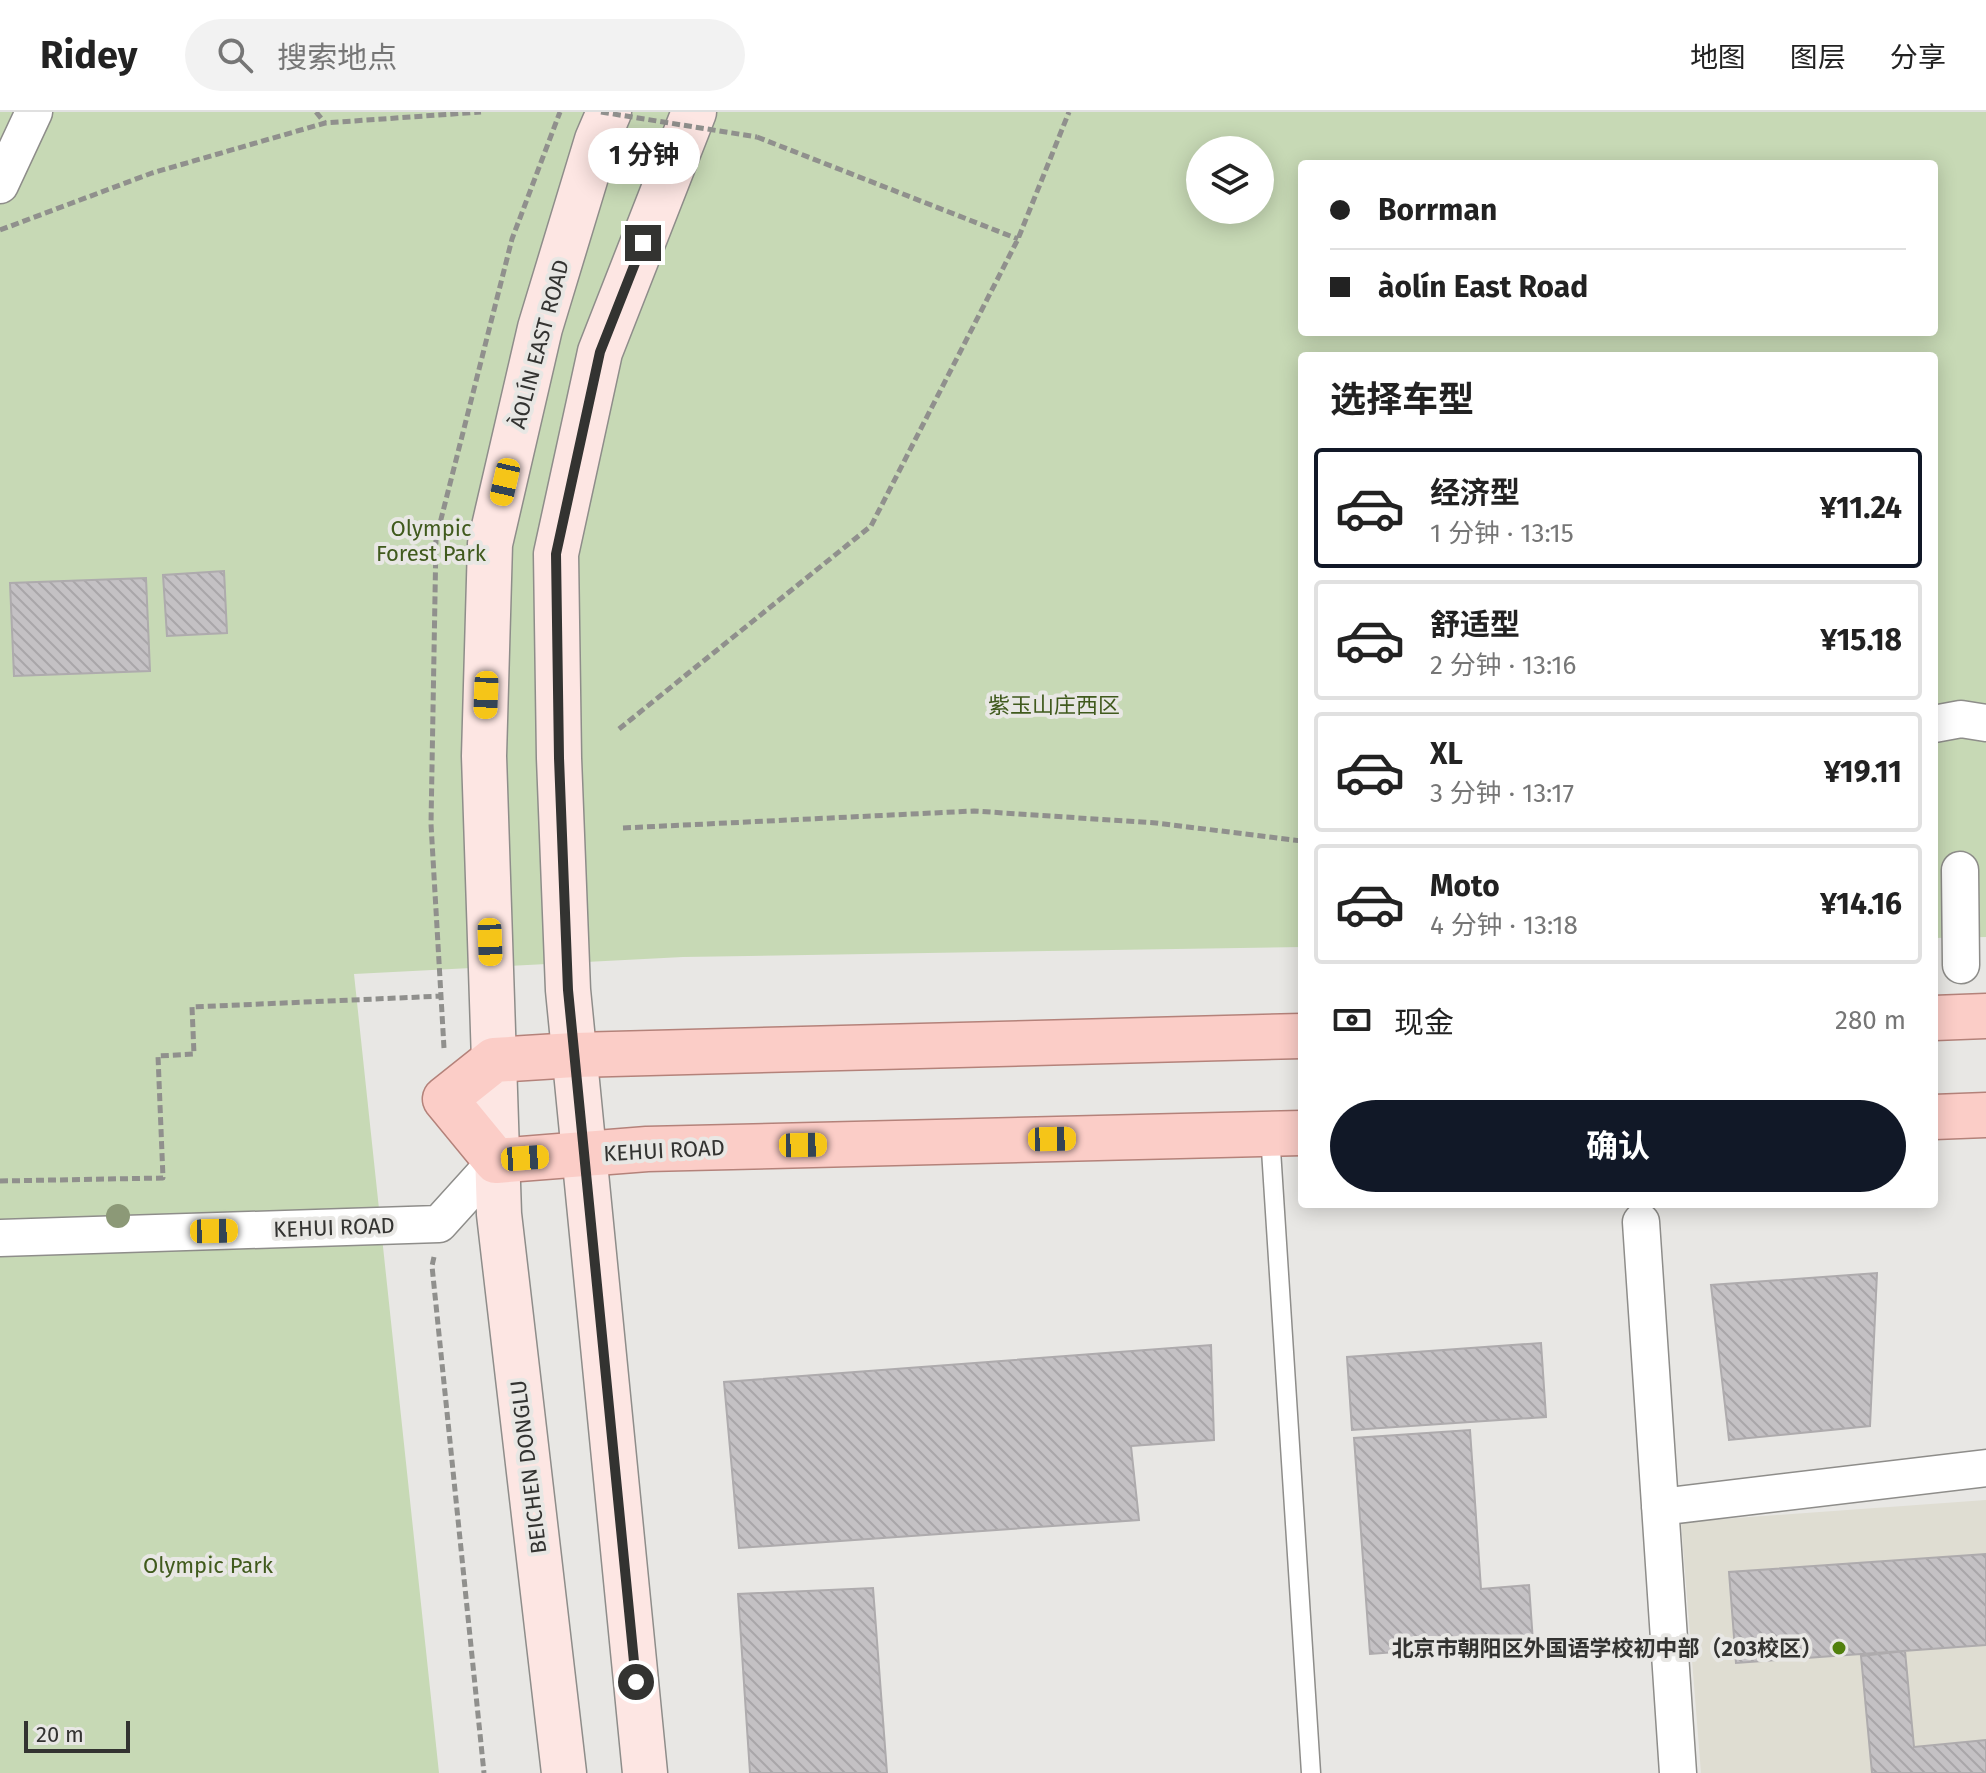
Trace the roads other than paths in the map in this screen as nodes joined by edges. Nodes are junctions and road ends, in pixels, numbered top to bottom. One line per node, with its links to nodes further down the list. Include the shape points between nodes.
1 (34, 112): 4 (street)
2 (609, 112): 13 (main road, ÀOLÍN EAST ROAD, via 540,328 490,544 484,756)
3 (694, 112): 12 (main road, via 600,352 556,554 567,982)
4 (0, 185)
5 (1938, 723): 6 (street, via 1961,719)
6 (1986, 723)
7 (1960, 867): 8 (street)
8 (1961, 965)
9 (1986, 1016): 10 (main road)
10 (1938, 1018)
11 (1298, 1036): 12 (main road)
12 (574, 1055): 13 (main road); 17 (main road)
13 (494, 1060): 18 (main road, via 445,1099)
14 (1986, 1115): 15 (main road)
15 (1938, 1117)
16 (1286, 1133): 17 (main road, KEHUI ROAD); 25 (lane)
17 (583, 1154): 18 (main road, KEHUI ROAD); 24 (main road)
18 (496, 1161): 20 (street, KEHUI ROAD, via 439,1224); 23 (main road, BEICHEN DONGLU)
19 (1641, 1222): 22 (street)
20 (0, 1238)
21 (1986, 1468): 22 (street)
22 (1660, 1507): 26 (street)
23 (564, 1773)
24 (645, 1773)
25 (1311, 1773)
26 (1678, 1773)

